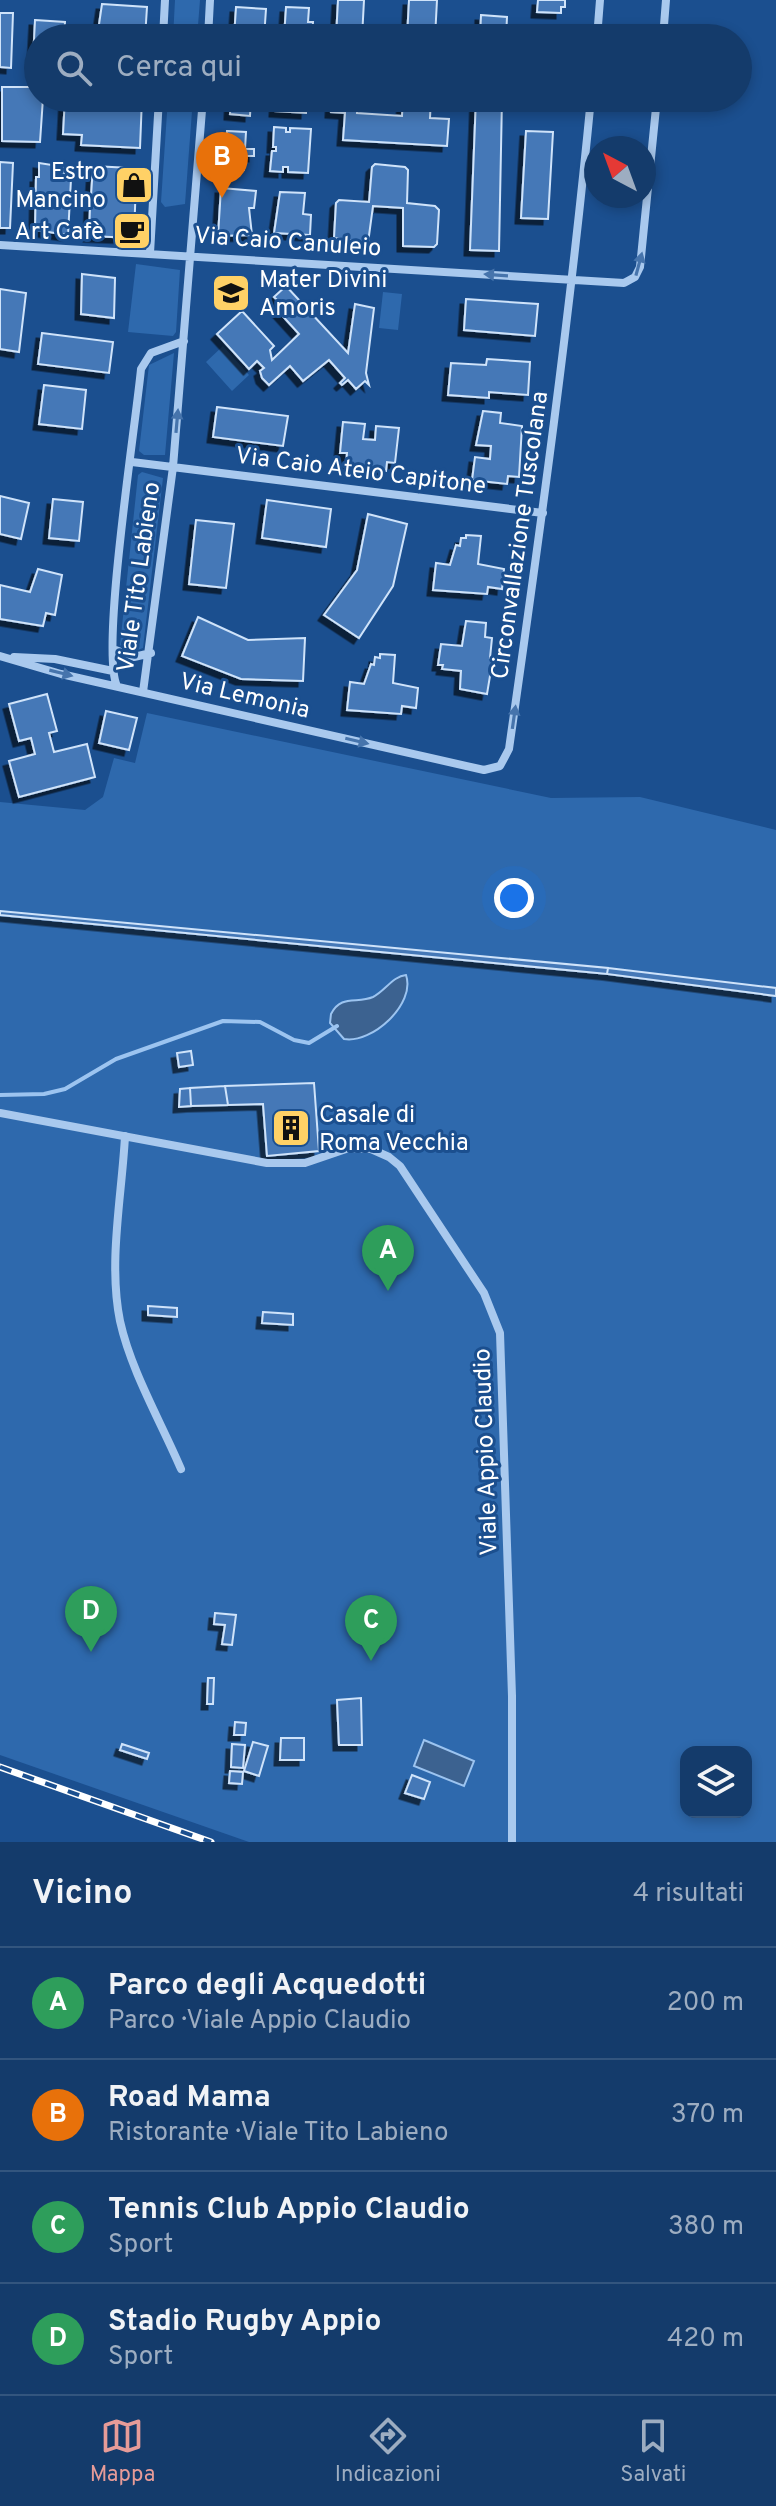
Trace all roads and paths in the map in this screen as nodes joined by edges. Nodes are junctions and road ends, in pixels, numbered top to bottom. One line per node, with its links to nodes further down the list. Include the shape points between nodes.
1 (165, 0): 5 (street)
2 (210, 0): 6 (street)
3 (600, 0): 7 (street)
4 (666, 0): 8 (street)
5 (164, 24)
6 (209, 24)
7 (598, 24)
8 (664, 24)
9 (158, 112): 14 (street)
10 (202, 112): 15 (street, Viale Tito Labieno)
11 (590, 112): 16 (street, Circonvallazione Tuscolana)
12 (655, 112): 16 (street, one-way to 12, via 624,283 638,274)
13 (0, 245): 14 (street, Via Caio Canuleio)
14 (150, 253): 15 (street, Via Caio Canuleio)
15 (192, 255): 16 (street, Via Caio Canuleio, one-way to 15); 17 (street, Viale Tito Labieno)
16 (573, 281): 20 (street, Circonvallazione Tuscolana)
17 (184, 341): 18 (street, Viale Tito Labieno, via 155,350 143,362); 19 (street, Viale Tito Labieno, one-way to 17)
18 (132, 462): 19 (street, Viale Tito Labieno); 21 (street, Viale Tito Labieno)
19 (173, 467): 20 (street, Via Caio Ateio Capitone); 22 (street, Viale Tito Labieno)
20 (543, 513): 27 (street, Circonvallazione Tuscolana, one-way to 20, via 495,770 509,749)
21 (113, 649): 22 (street, via 134,657); 24 (street, Viale Tito Labieno)
22 (151, 653): 26 (street, Viale Tito Labieno)
23 (2, 656): 24 (street, Via Lemonia); 25 (street, Via Lemonia, one-way to 25)
24 (113, 671): 25 (street, Viale Tito Labieno)
25 (117, 686): 26 (street, Via Lemonia)
26 (143, 692): 27 (street, Via Lemonia, one-way to 27)
27 (476, 769)
28 (0, 1113): 29 (street, Viale Appio Claudio)
29 (125, 1136): 30 (street, via 118,1309 129,1348); 31 (street, Viale Appio Claudio, via 283,1164 305,1163 349,1148 371,1149 400,1166 484,1293 500,1333)
30 (181, 1469)
31 (512, 1842)

